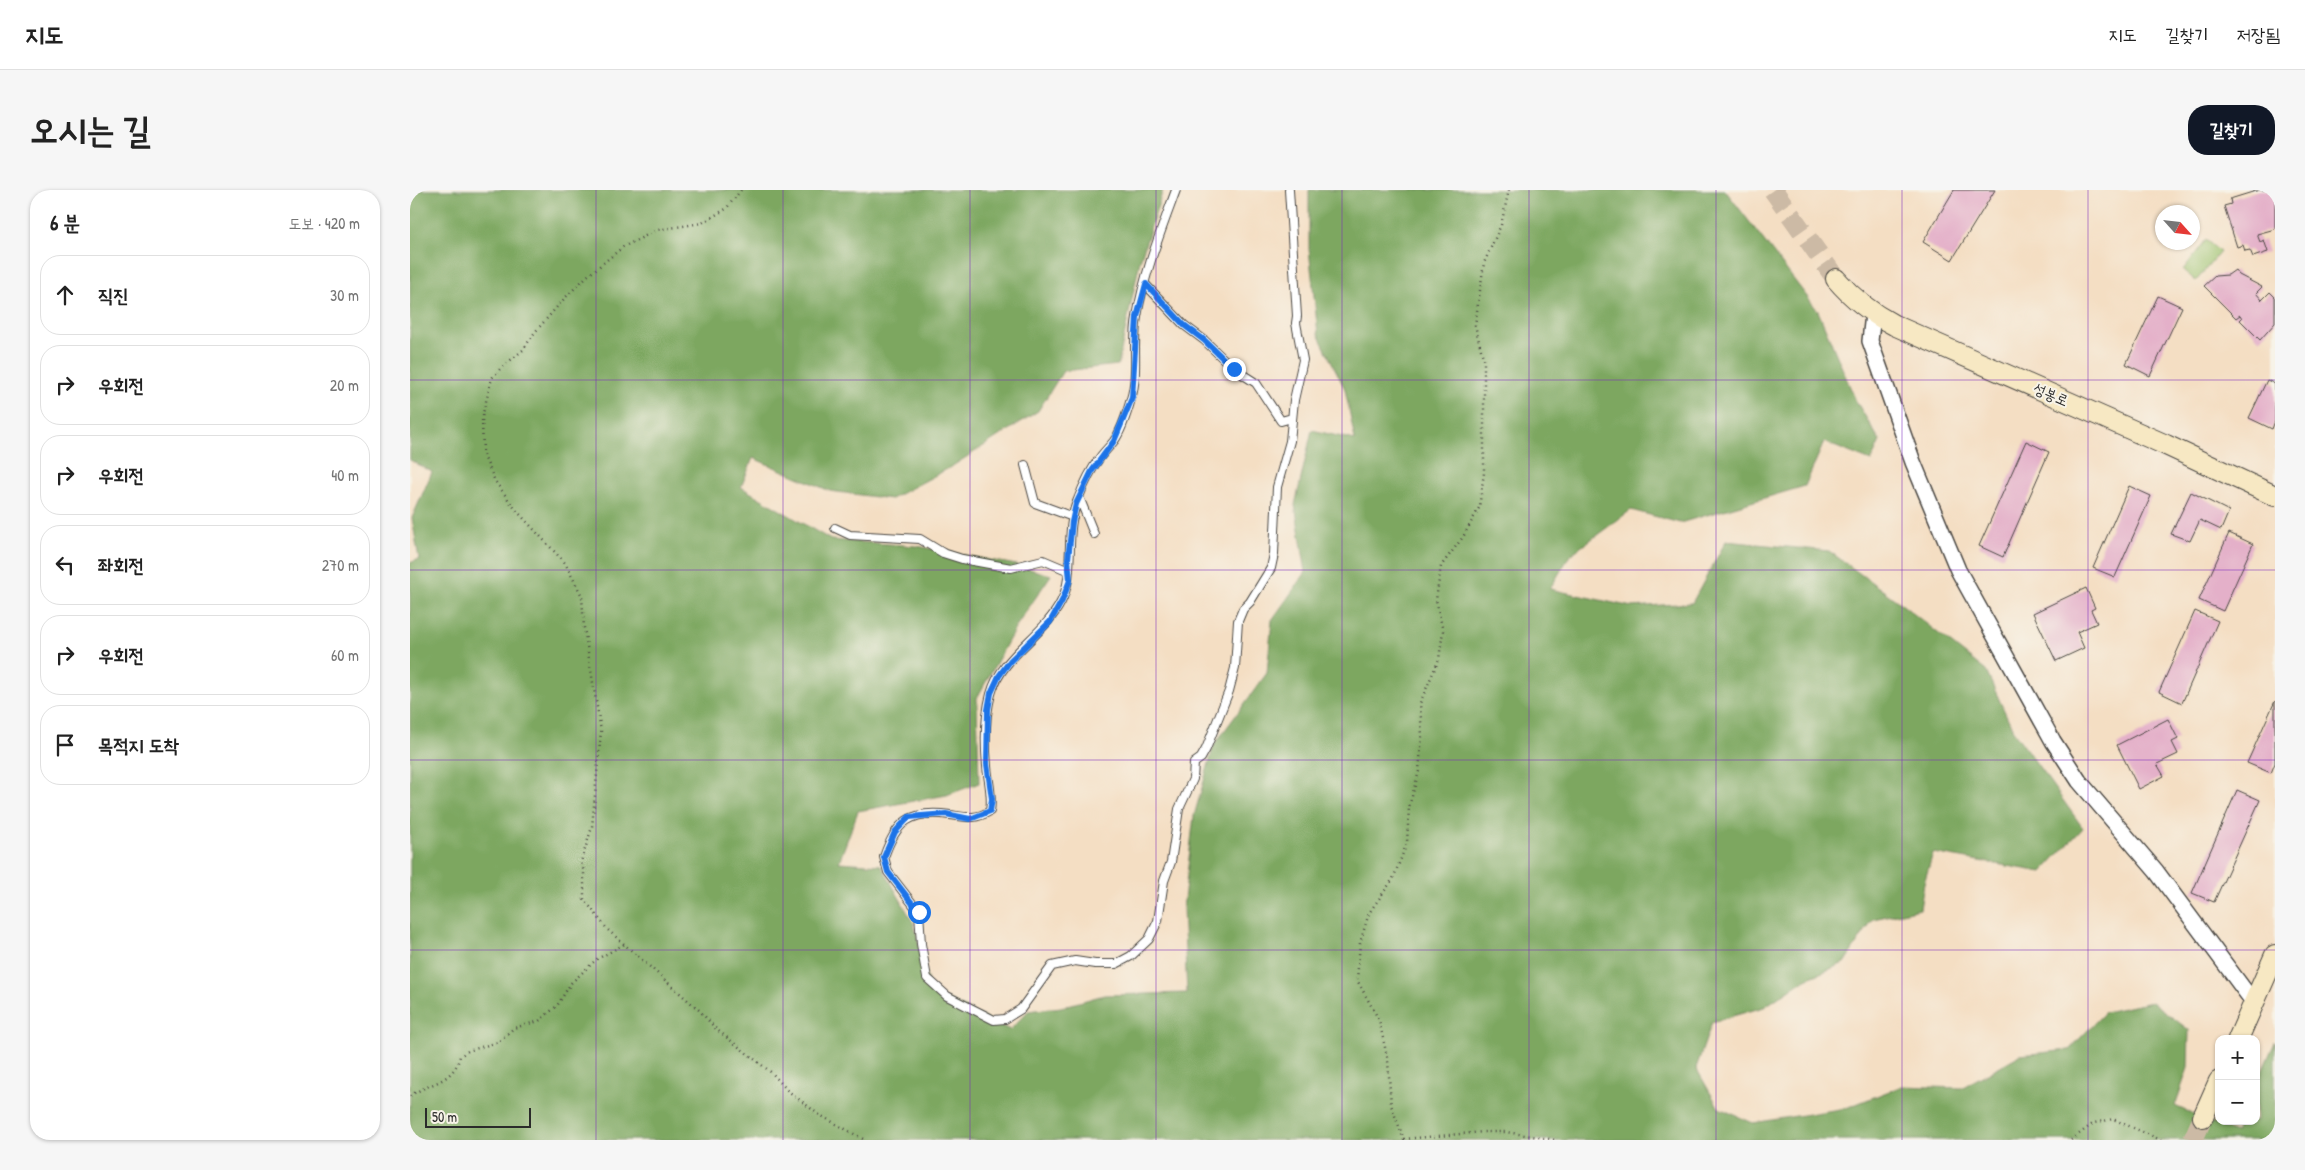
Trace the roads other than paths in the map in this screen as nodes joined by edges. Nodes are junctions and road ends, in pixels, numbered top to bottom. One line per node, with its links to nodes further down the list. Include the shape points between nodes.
1 (1176, 190): 4 (lane)
2 (1289, 190): 6 (lane, via 1296,323 1303,360)
3 (1836, 279): 5 (street, 성봉로)
4 (1146, 284): 6 (lane, via 1184,325 1256,384 1281,421); 9 (lane, via 1137,317 1132,398 1114,441 1092,471)
5 (1874, 314): 8 (street, 성봉로); 15 (street, via 1870,340 1934,514 1958,570 2009,665 2079,781 2156,871)
6 (1292, 418): 13 (lane, via 1290,441 1277,487 1274,554 1270,568 1238,621 1231,684 1213,735 1201,758 1194,763 1193,779 1179,809 1171,862 1154,932 1131,956 1116,964 1075,961 1052,966 1021,1009 1005,1019 994,1020 947,996 927,978 919,912 888,872 884,857 895,832 909,817 946,814 970,819 990,811 992,799 987,764 991,693 1010,661 1050,622 1070,580)
7 (1025, 464): 10 (lane, via 1035,503)
8 (2275, 496)
9 (1079, 497): 10 (lane); 12 (lane)
10 (1073, 517): 13 (lane)
11 (835, 528): 13 (lane, via 850,535 920,539 943,553 972,561 1011,568 1043,560)
12 (1094, 534)
13 (1069, 571)
14 (2275, 955): 15 (street)
15 (2254, 1003): 16 (street)
16 (2240, 1035)
17 (2215, 1090): 18 (street)
18 (2203, 1117)

